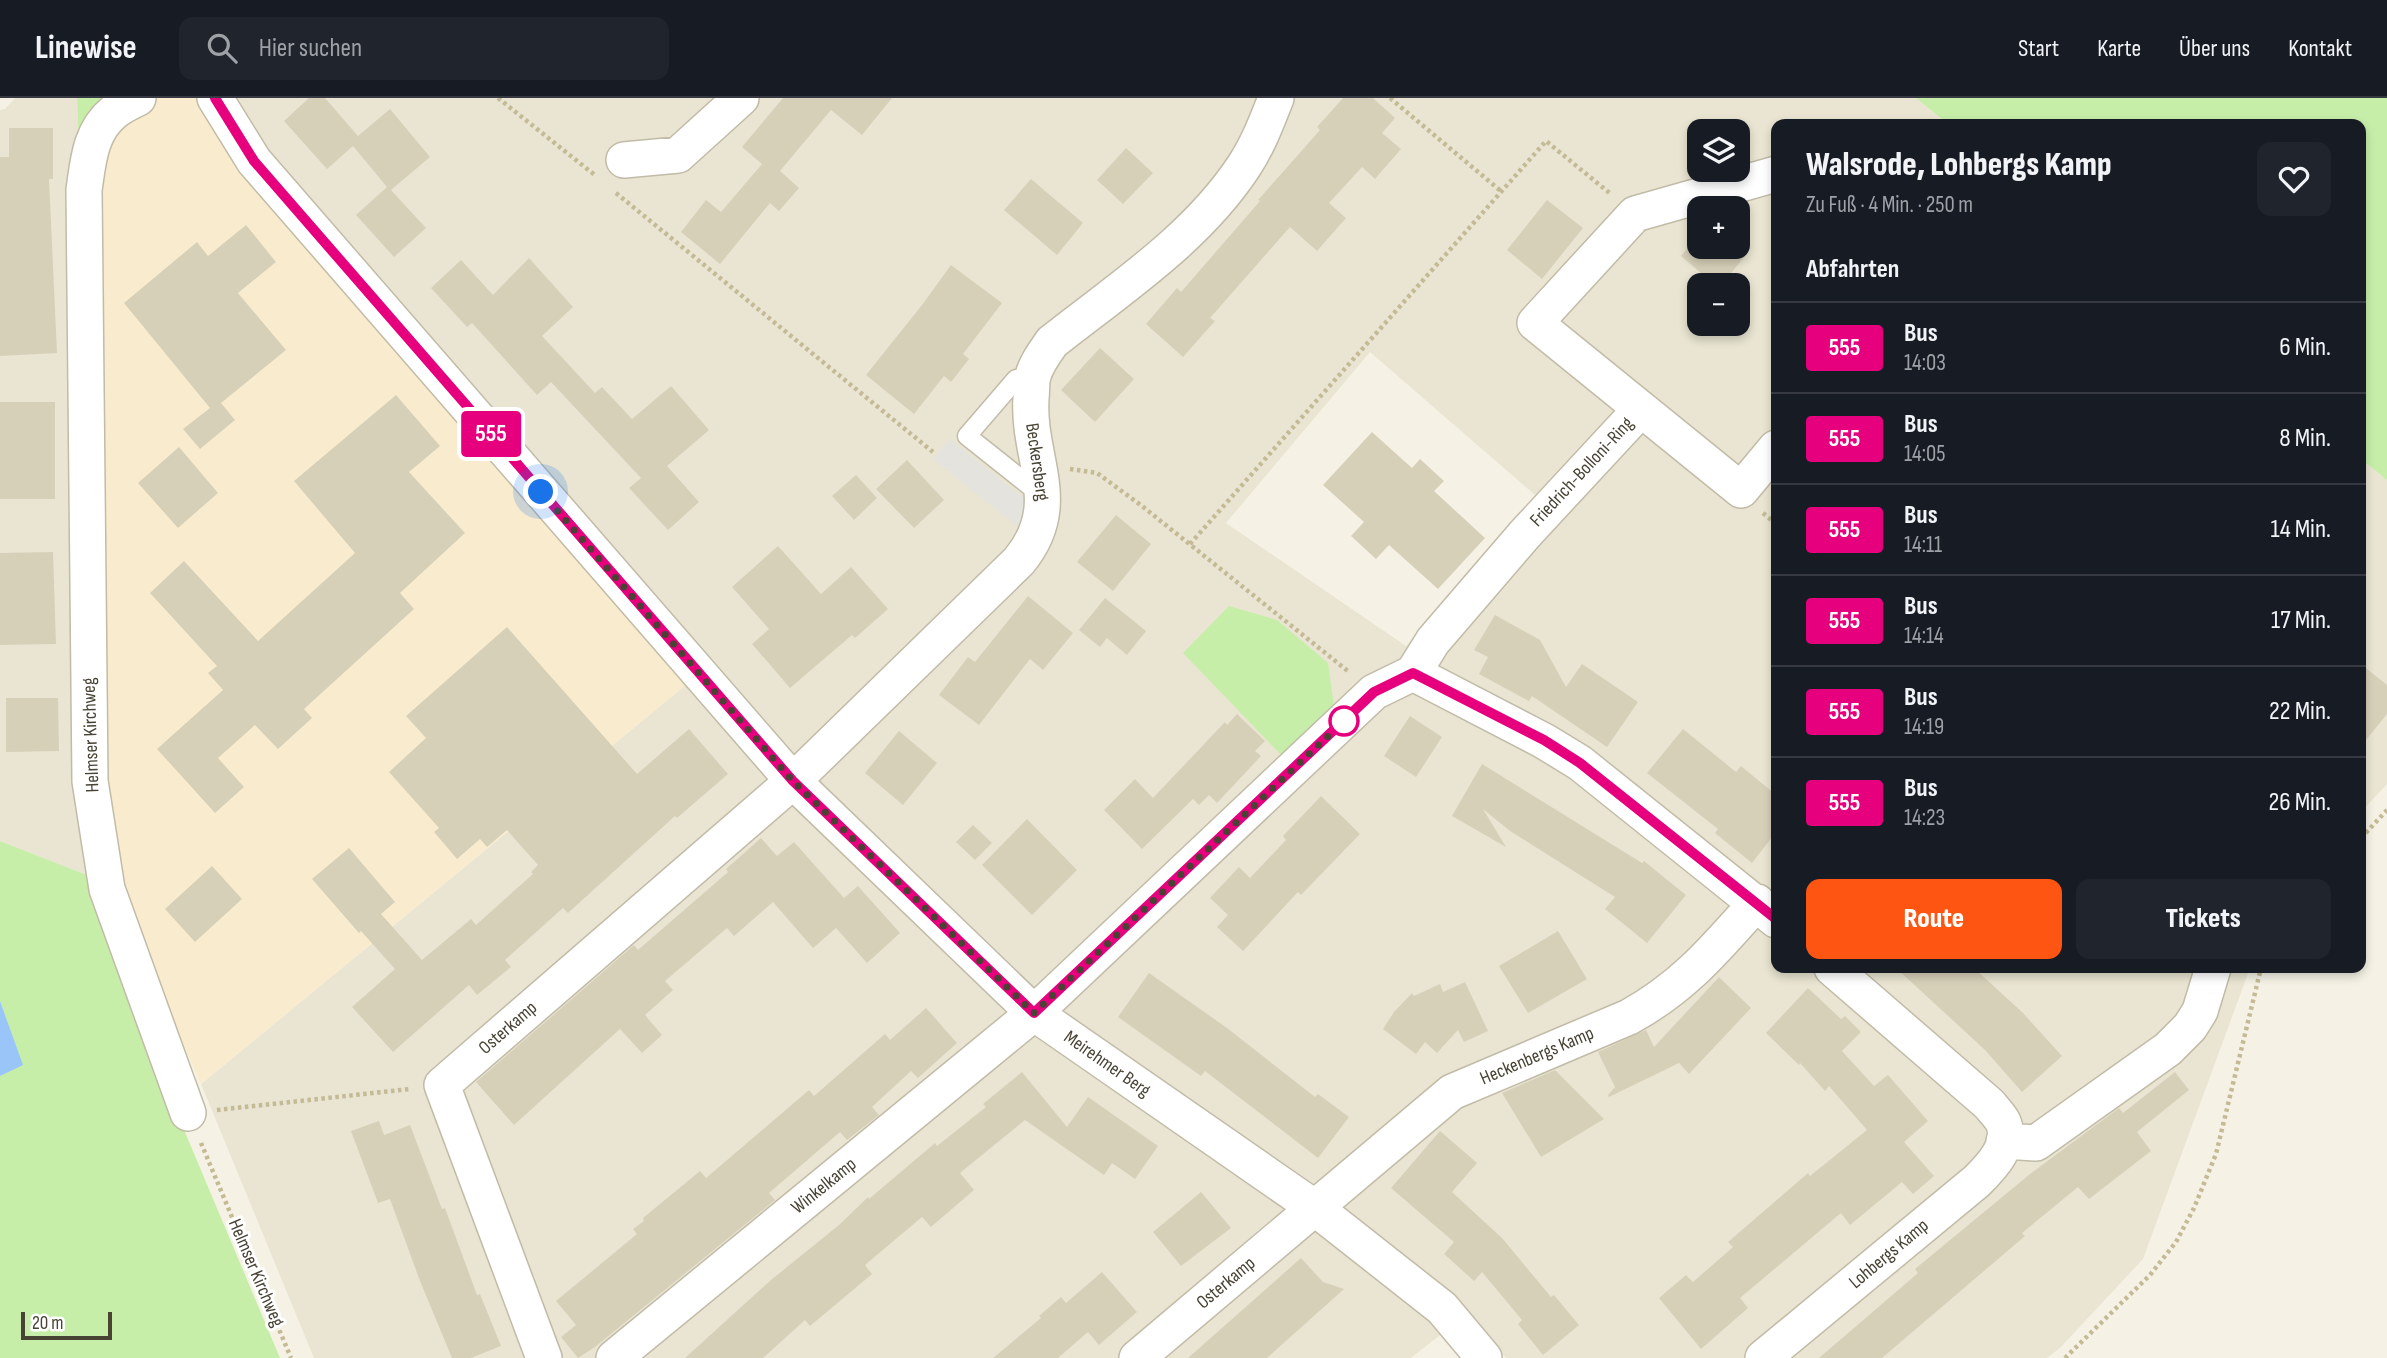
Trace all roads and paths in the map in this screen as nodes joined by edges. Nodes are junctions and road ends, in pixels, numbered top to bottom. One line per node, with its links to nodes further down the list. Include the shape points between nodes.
1 (138, 98): 28 (street, Helmser Kirchweg, via 101,126 91,146 84,190 90,780 107,889)
2 (215, 98): 19 (street, Meirehmer Berg, via 254,161)
3 (498, 98): 8 (path)
4 (741, 98): 8 (street, via 678,155)
5 (1276, 98): 11 (street, Beckersberg, via 1262,134 1225,193 1168,250 1052,342)
6 (1390, 98): 9 (path)
7 (1771, 175): 10 (street)
8 (614, 178): 13 (path)
9 (1502, 192): 10 (path, via 1546,141); 16 (path)
10 (1635, 214): 12 (street, Friedrich-Bolloni-Ring, via 1535,323)
11 (1033, 376): 15 (street, Beckersberg, via 1032,440); 15 (lane, via 1016,379 967,436)
12 (1640, 410): 14 (street, Friedrich-Bolloni-Ring, via 1741,490); 17 (street, Friedrich-Bolloni-Ring, via 1525,534 1433,641)
13 (933, 452)
14 (1771, 453)
15 (1041, 481): 16 (path, via 1097,473); 19 (street, Beckersberg, via 1039,526 1026,553)
16 (1190, 544): 18 (path)
17 (1413, 673): 18 (street); 22 (street, via 1580,763)
18 (1374, 692): 26 (street)
19 (793, 781): 26 (street, Meirehmer Berg); 27 (street, Osterkamp)
20 (2387, 810): 21 (path)
21 (2366, 833)
22 (1766, 911): 30 (street, Heckenbergs Kamp, via 1657,1002 1452,1092)
23 (1838, 973): 29 (street, via 1989,1104 2004,1124)
24 (2212, 973): 29 (street, via 2200,1011 2168,1049 2036,1143)
25 (2260, 973): 37 (path, via 2216,1154 2194,1208 2176,1242 2150,1275)
26 (1034, 1013): 30 (street, Meirehmer Berg); 33 (street, Winkelkamp)
27 (442, 1085): 28 (path); 32 (street)
28 (188, 1113): 31 (path, Helmser Kirchweg)
29 (2004, 1141): 36 (street, Lohbergs Kamp, via 1997,1161 1976,1181)
30 (1315, 1208): 34 (street, Osterkamp); 35 (street, Meirehmer Berg, via 1442,1308)
31 (291, 1358)
32 (544, 1358)
33 (614, 1358)
34 (1137, 1358)
35 (1484, 1358)
36 (1763, 1358)
37 (2065, 1358)

